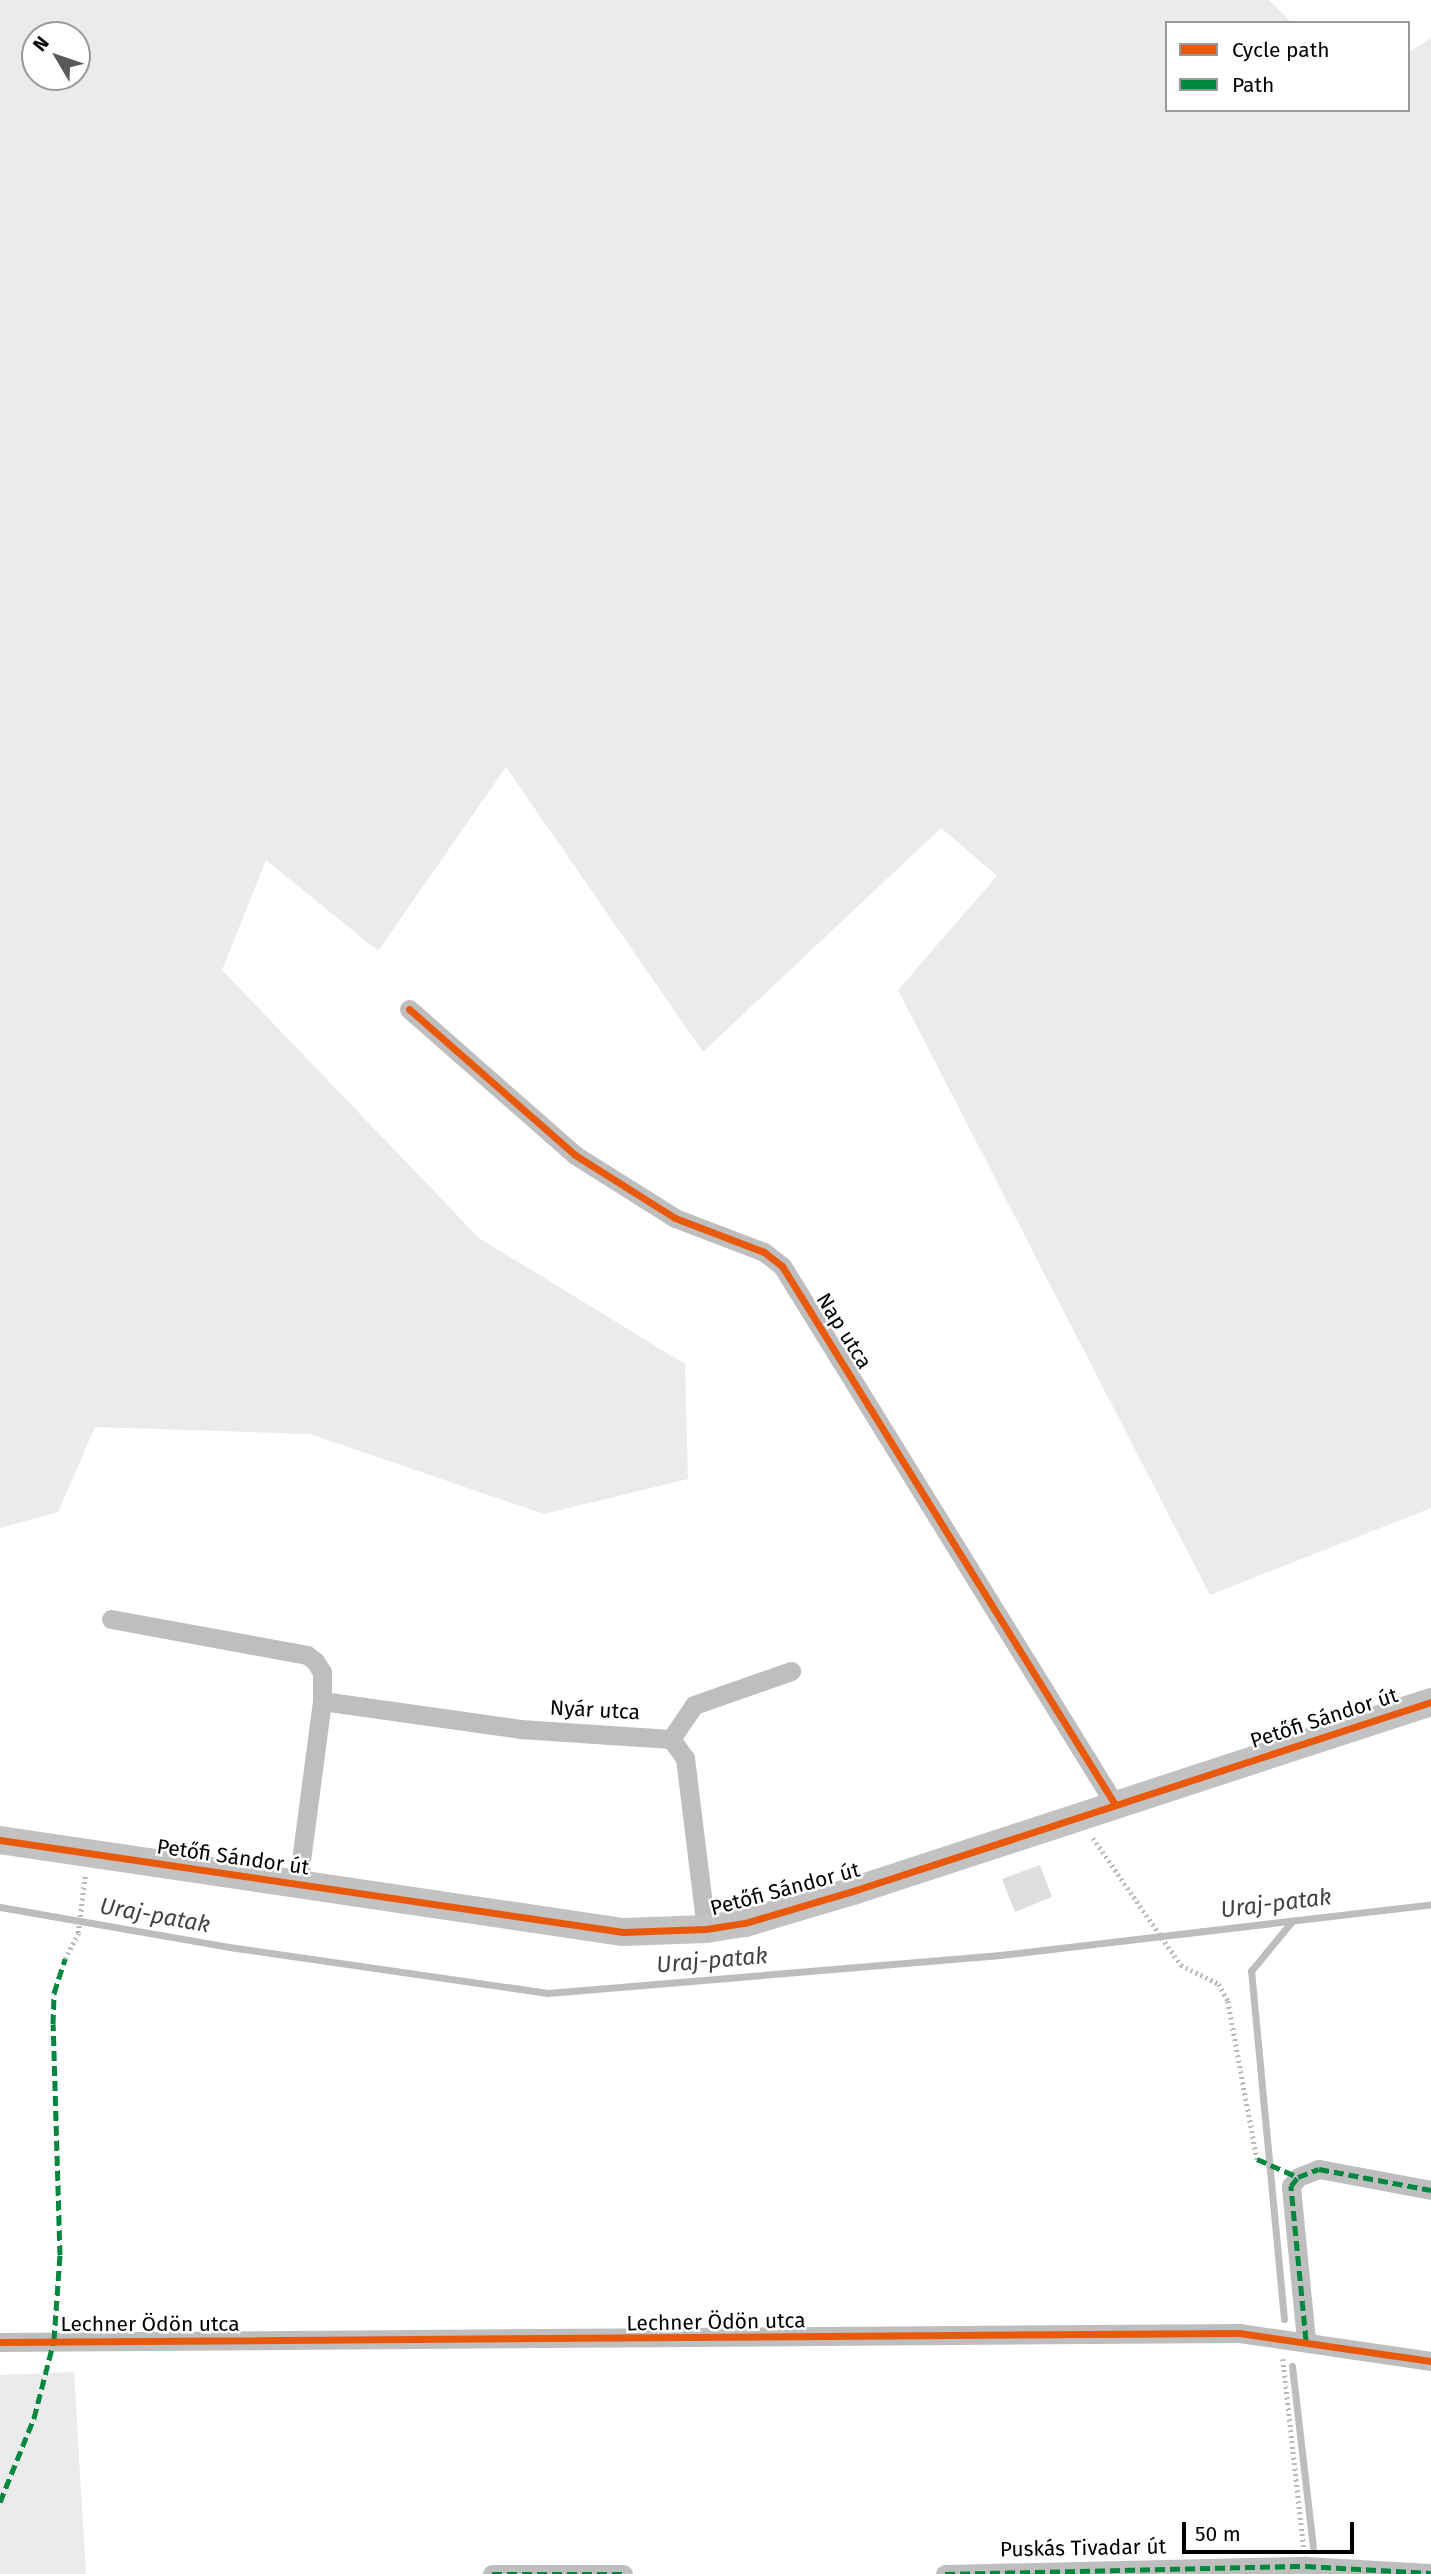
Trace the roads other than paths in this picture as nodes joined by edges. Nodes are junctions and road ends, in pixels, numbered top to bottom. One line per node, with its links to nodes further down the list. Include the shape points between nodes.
1 (409, 1009): 7 (street, Nap utca, via 575,1155 675,1218 764,1252 782,1266)
2 (111, 1619): 4 (street, via 307,1655 322,1672)
3 (791, 1671): 6 (street, via 694,1705)
4 (322, 1701): 6 (street, Nyár utca, via 520,1729); 9 (street)
5 (1431, 1702): 7 (street, Petőfi Sándor út)
6 (671, 1739): 10 (street, via 685,1758)
7 (1114, 1803): 10 (street, Petőfi Sándor út, via 853,1891 745,1923)
8 (0, 1840): 9 (street, Petőfi Sándor út)
9 (298, 1884): 10 (street, Petőfi Sándor út, via 623,1932)
10 (706, 1929)
11 (1431, 2190): 12 (street, via 1319,2169 1298,2177 1291,2186)
12 (1306, 2340): 13 (street, Lechner Ödön utca, via 1239,2333); 14 (street, Lechner Ödön utca)
13 (0, 2343)
14 (1431, 2361)
15 (1431, 2573): 18 (street, Puskás Tivadar út, via 1306,2566)
16 (492, 2574): 17 (street)
17 (623, 2574)
18 (945, 2574)

